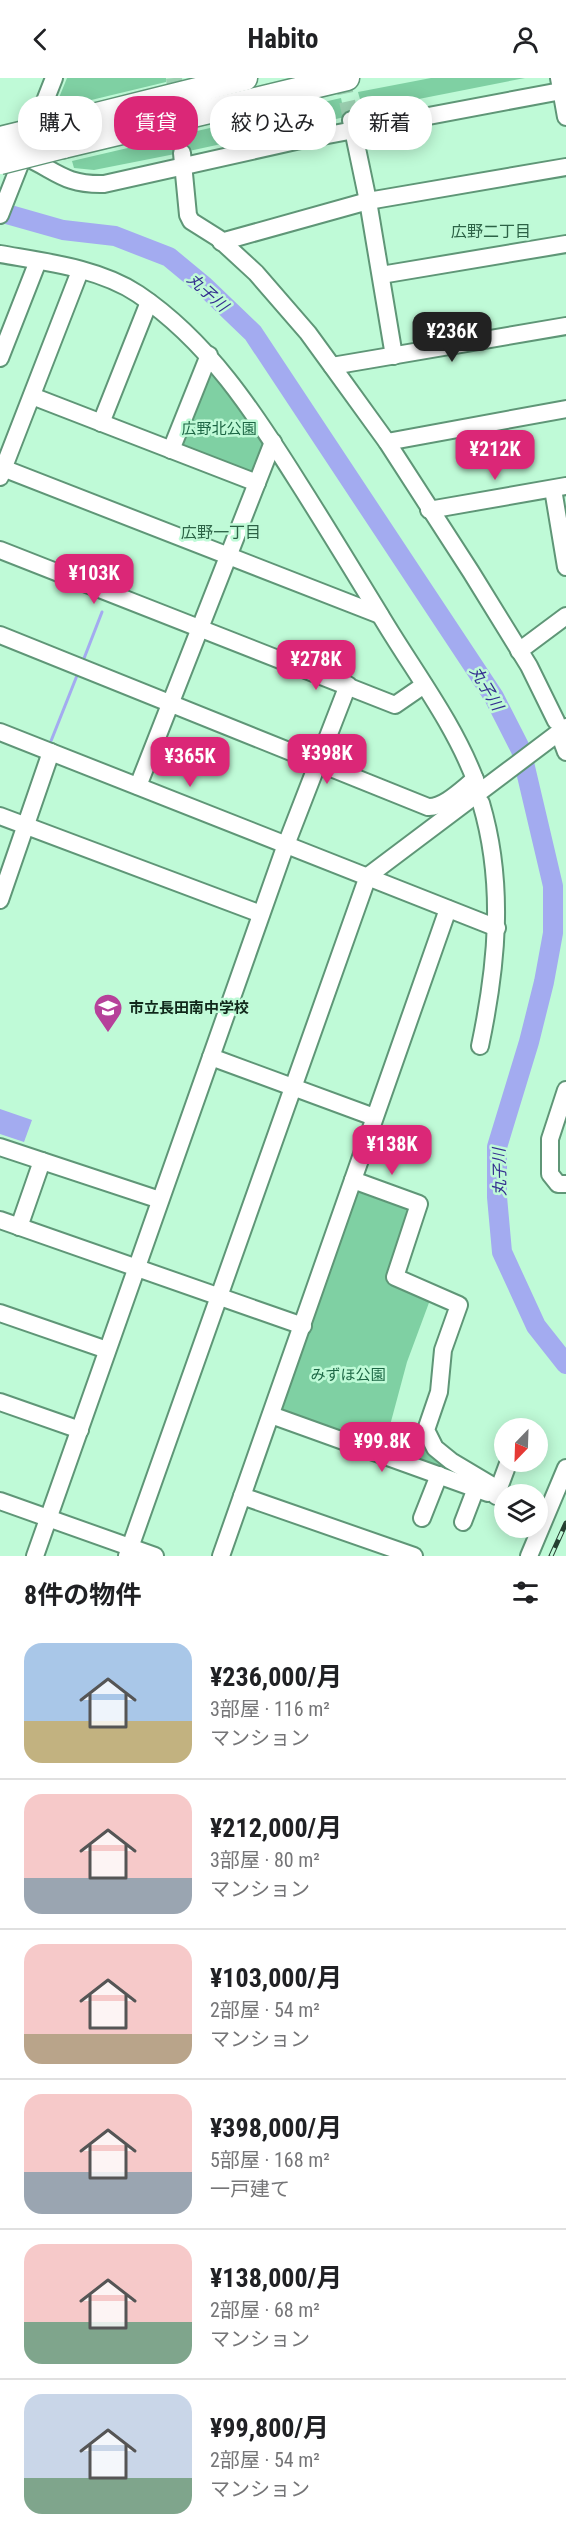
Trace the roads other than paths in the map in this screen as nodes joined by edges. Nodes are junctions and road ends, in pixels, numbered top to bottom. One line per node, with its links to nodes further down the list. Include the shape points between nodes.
1 (54, 78): 15 (street)
2 (245, 78): 7 (highway)
3 (347, 78): 9 (highway)
4 (562, 86): 5 (street); 6 (street)
5 (432, 110)
6 (566, 117)
7 (102, 123)
8 (348, 125): 14 (street, via 296,141)
9 (102, 128)
10 (18, 138): 11 (highway, bridge)
11 (0, 139)
12 (35, 150): 15 (highway, bridge)
13 (357, 150): 17 (street)
14 (182, 160): 15 (street, via 104,184 59,177 35,161); 19 (street, via 188,215)
15 (13, 162): 18 (street)
16 (566, 167): 17 (street)
17 (368, 201): 19 (street); 24 (street)
18 (0, 215)
19 (222, 242): 30 (street, via 256,273)
20 (566, 244): 24 (street)
21 (0, 254): 22 (street)
22 (38, 261): 23 (street); 29 (street)
23 (80, 271): 25 (street, via 124,285); 31 (street)
24 (381, 275): 28 (street)
25 (149, 302): 27 (street); 33 (street)
26 (566, 326): 28 (street)
27 (208, 355): 34 (street); 36 (street)
28 (394, 356): 30 (street)
29 (0, 358)
30 (332, 366): 35 (street)
31 (32, 396): 33 (street); 37 (street)
32 (566, 409): 35 (street)
33 (101, 423): 36 (street)
34 (273, 442): 38 (street); 44 (street)
35 (387, 442): 40 (street)
36 (171, 450): 38 (street)
37 (1, 471): 42 (street)
38 (257, 483): 42 (street)
39 (559, 488): 40 (street); 43 (street)
40 (429, 510): 48 (street)
41 (0, 550): 46 (street)
42 (230, 556): 44 (street); 46 (street)
43 (566, 567)
44 (380, 615): 50 (street)
45 (566, 616): 48 (street)
46 (201, 628): 49 (street); 51 (street)
47 (0, 635): 51 (street)
48 (519, 651): 53 (street)
49 (348, 685): 50 (street, via 395,705); 55 (street)
50 (424, 685): 55 (street, via 458,741 475,780 444,802 428,807)
51 (172, 703): 55 (street); 56 (street)
52 (0, 732): 54 (street)
53 (563, 736): 61 (street, via 544,743)
54 (51, 752): 56 (street); 59 (street)
55 (317, 763): 60 (street)
56 (138, 786): 60 (street)
57 (481, 803): 65 (street, via 495,869)
58 (0, 816): 59 (street)
59 (26, 825): 62 (street); 64 (street)
60 (286, 844): 61 (street); 64 (street)
61 (368, 876): 63 (street); 68 (street)
62 (0, 900)
63 (448, 909): 65 (street); 70 (street)
64 (261, 914): 67 (street)
65 (497, 928): 66 (street)
66 (480, 1046)
67 (211, 1057): 68 (street); 75 (street)
68 (293, 1088): 70 (street); 79 (street)
69 (566, 1090): 74 (street, via 550,1138 550,1174 558,1184)
70 (374, 1117): 73 (street)
71 (0, 1147): 72 (street)
72 (42, 1161): 75 (street); 77 (street)
73 (353, 1180): 81 (street); 89 (street, via 419,1204 394,1277 459,1305 443,1350 439,1392 426,1430 435,1448)
74 (566, 1184)
75 (160, 1200): 78 (street)
76 (0, 1220): 77 (street)
77 (19, 1227): 78 (street)
78 (136, 1268): 79 (street); 82 (street)
79 (218, 1297): 81 (street); 98 (street)
80 (0, 1313): 82 (street)
81 (303, 1326): 84 (street)
82 (107, 1350): 85 (street)
83 (0, 1402): 85 (street)
84 (271, 1415): 87 (street); 91 (street)
85 (80, 1430): 95 (street)
86 (566, 1468): 93 (street)
87 (439, 1475): 88 (street); 94 (street)
88 (476, 1488): 90 (street); 96 (street)
89 (494, 1491)
90 (494, 1493)
91 (242, 1496): 101 (street); 102 (street)
92 (0, 1501): 95 (street)
93 (548, 1501)
94 (422, 1518)
95 (49, 1519): 98 (street); 99 (street)
96 (464, 1522)
97 (534, 1538): 103 (street)
98 (129, 1552): 100 (street)
99 (35, 1556)
100 (155, 1556)
101 (222, 1556)
102 (414, 1556)
103 (529, 1556)

